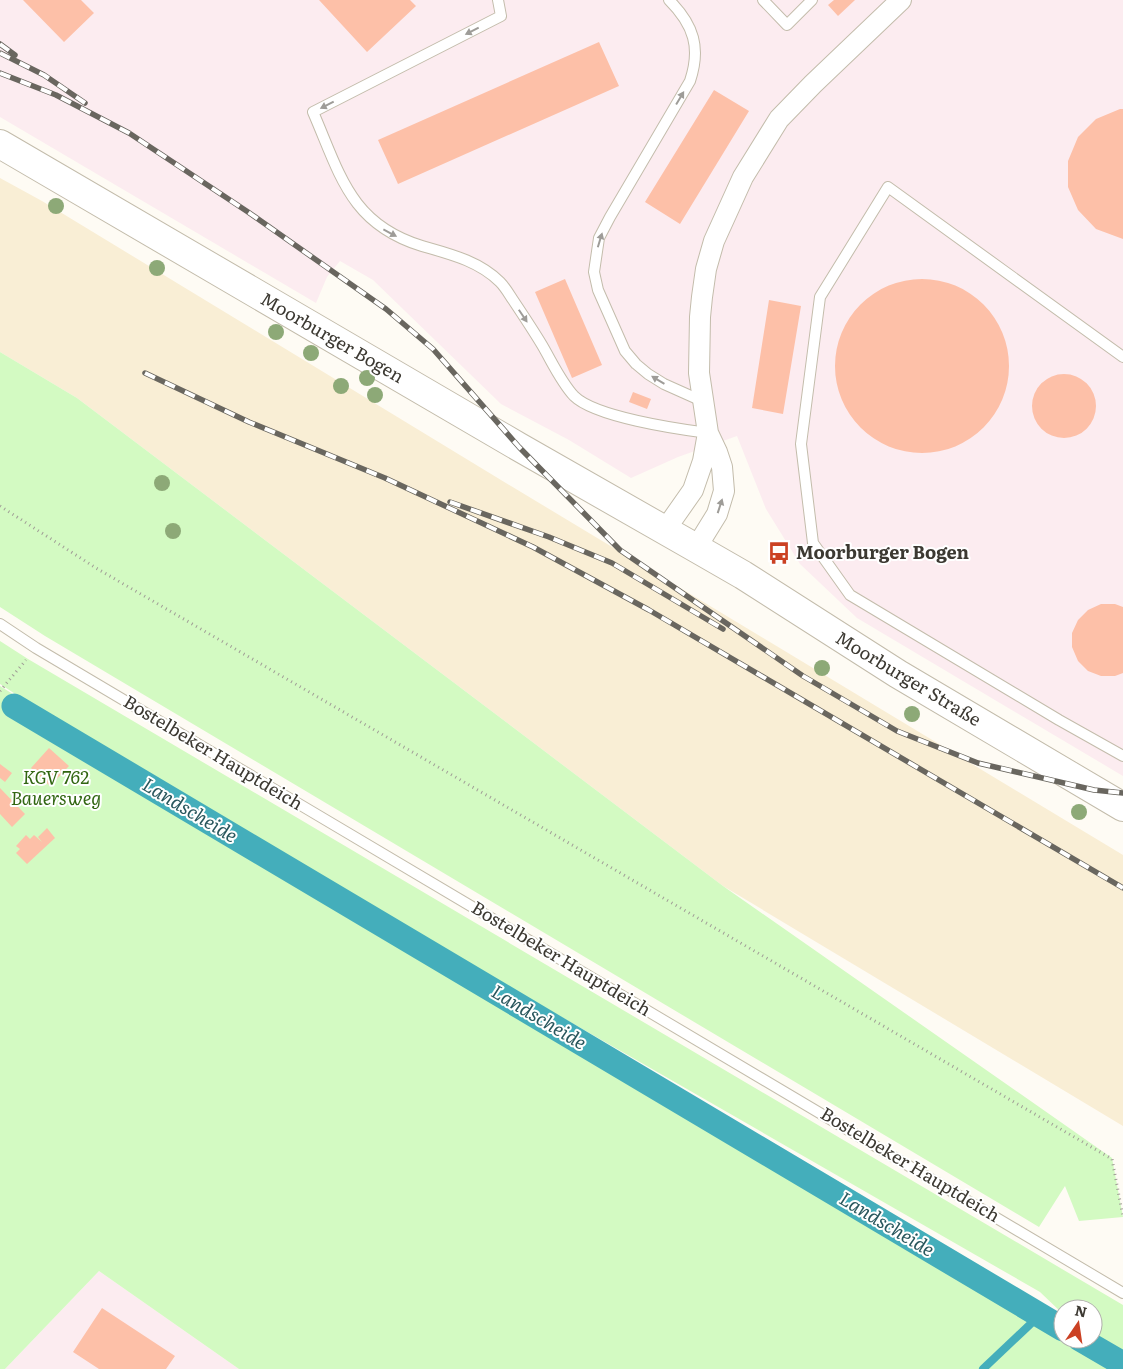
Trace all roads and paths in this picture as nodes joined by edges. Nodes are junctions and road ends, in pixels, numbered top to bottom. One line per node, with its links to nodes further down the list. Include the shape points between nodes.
1 (498, 0): 9 (lane, one-way to 9, via 501,16 314,112 346,190 360,210 382,229 404,240 478,264 501,282 564,383 583,403 675,429)
2 (669, 0): 8 (lane, one-way to 2, via 648,374 625,351 598,290 594,272 599,238 690,81 696,64 692,32)
3 (763, 0): 4 (lane, via 787,25)
4 (812, 0)
5 (901, 0): 8 (street, via 779,119 743,177 714,241 706,269 700,317)
6 (0, 144): 11 (main road, Moorburger Bogen)
7 (1123, 357): 16 (lane, via 888,187 820,297 801,444 813,544 850,595)
8 (702, 400): 9 (street)
9 (708, 433): 11 (street, via 693,490); 12 (street, one-way to 9, via 717,514 724,491 722,467)
10 (0, 506): 18 (path, via 96,568 1112,1158)
11 (665, 530): 12 (main road, Moorburger Straße)
12 (696, 548): 17 (main road, Moorburger Straße, via 898,674)
13 (0, 624): 14 (lane, Bostelbeker Hauptdeich)
14 (36, 648): 15 (path); 19 (lane, Bostelbeker Hauptdeich)
15 (0, 691)
16 (1123, 756)
17 (1123, 807)
18 (1123, 1217)
19 (1123, 1293)

